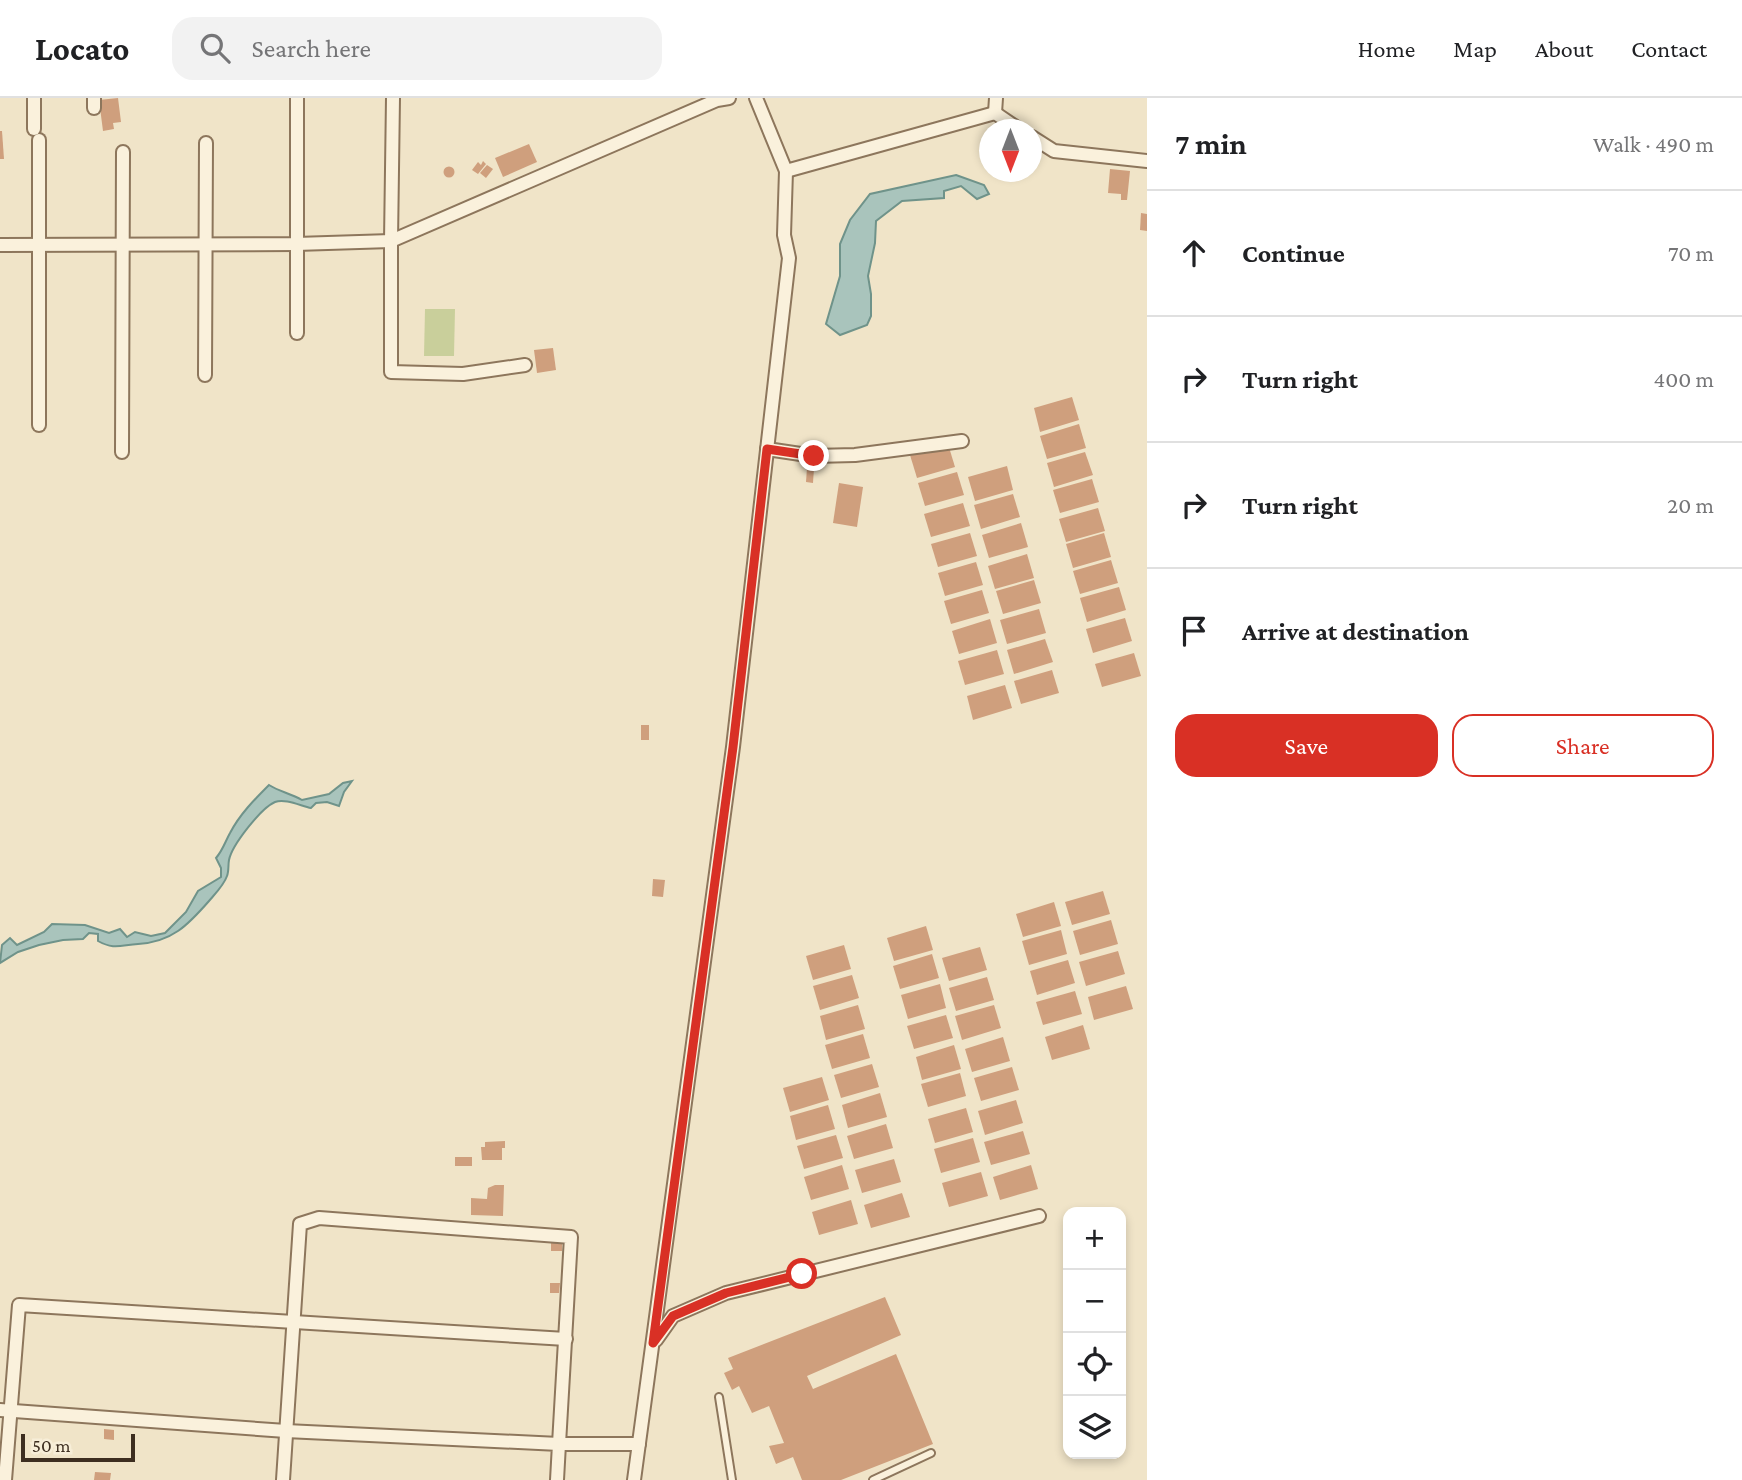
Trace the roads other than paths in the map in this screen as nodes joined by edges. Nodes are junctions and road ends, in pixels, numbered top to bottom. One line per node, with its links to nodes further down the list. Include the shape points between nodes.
1 (34, 98): 19 (street)
2 (297, 98): 17 (street)
3 (393, 98): 14 (street)
4 (729, 98): 14 (street)
5 (756, 98): 13 (street)
6 (996, 98): 7 (street)
7 (995, 113): 8 (street); 13 (street)
8 (1004, 119)
9 (206, 142): 16 (street)
10 (1042, 144): 12 (street, via 1054,151)
11 (123, 152): 15 (street)
12 (1147, 161)
13 (786, 171): 25 (street, via 784,235 789,258)
14 (391, 241): 17 (street); 21 (street, via 391,372 463,374)
15 (121, 243): 16 (street); 19 (street); 26 (street)
16 (206, 244): 17 (street); 22 (street)
17 (296, 244): 20 (street)
18 (0, 245): 19 (street)
19 (39, 245): 23 (street)
20 (297, 333)
21 (525, 365)
22 (205, 375)
23 (38, 425)
24 (962, 441): 25 (street, via 855,455 814,456)
25 (767, 449): 30 (street, via 733,747)
26 (122, 452)
27 (1039, 1216): 30 (street, via 726,1293 673,1316)
28 (293, 1320): 29 (street); 29 (street, via 300,1224 318,1218 571,1237); 32 (street, via 19,1305); 33 (street)
29 (566, 1339): 34 (street)
30 (653, 1343): 35 (street)
31 (719, 1396): 41 (lane)
32 (4, 1411): 33 (street); 37 (street)
33 (286, 1431): 34 (street); 38 (street)
34 (559, 1444): 35 (street); 39 (street)
35 (639, 1444): 40 (street)
36 (931, 1453): 42 (lane)
37 (5, 1480)
38 (283, 1480)
39 (557, 1480)
40 (634, 1480)
41 (732, 1480)
42 (873, 1480)

